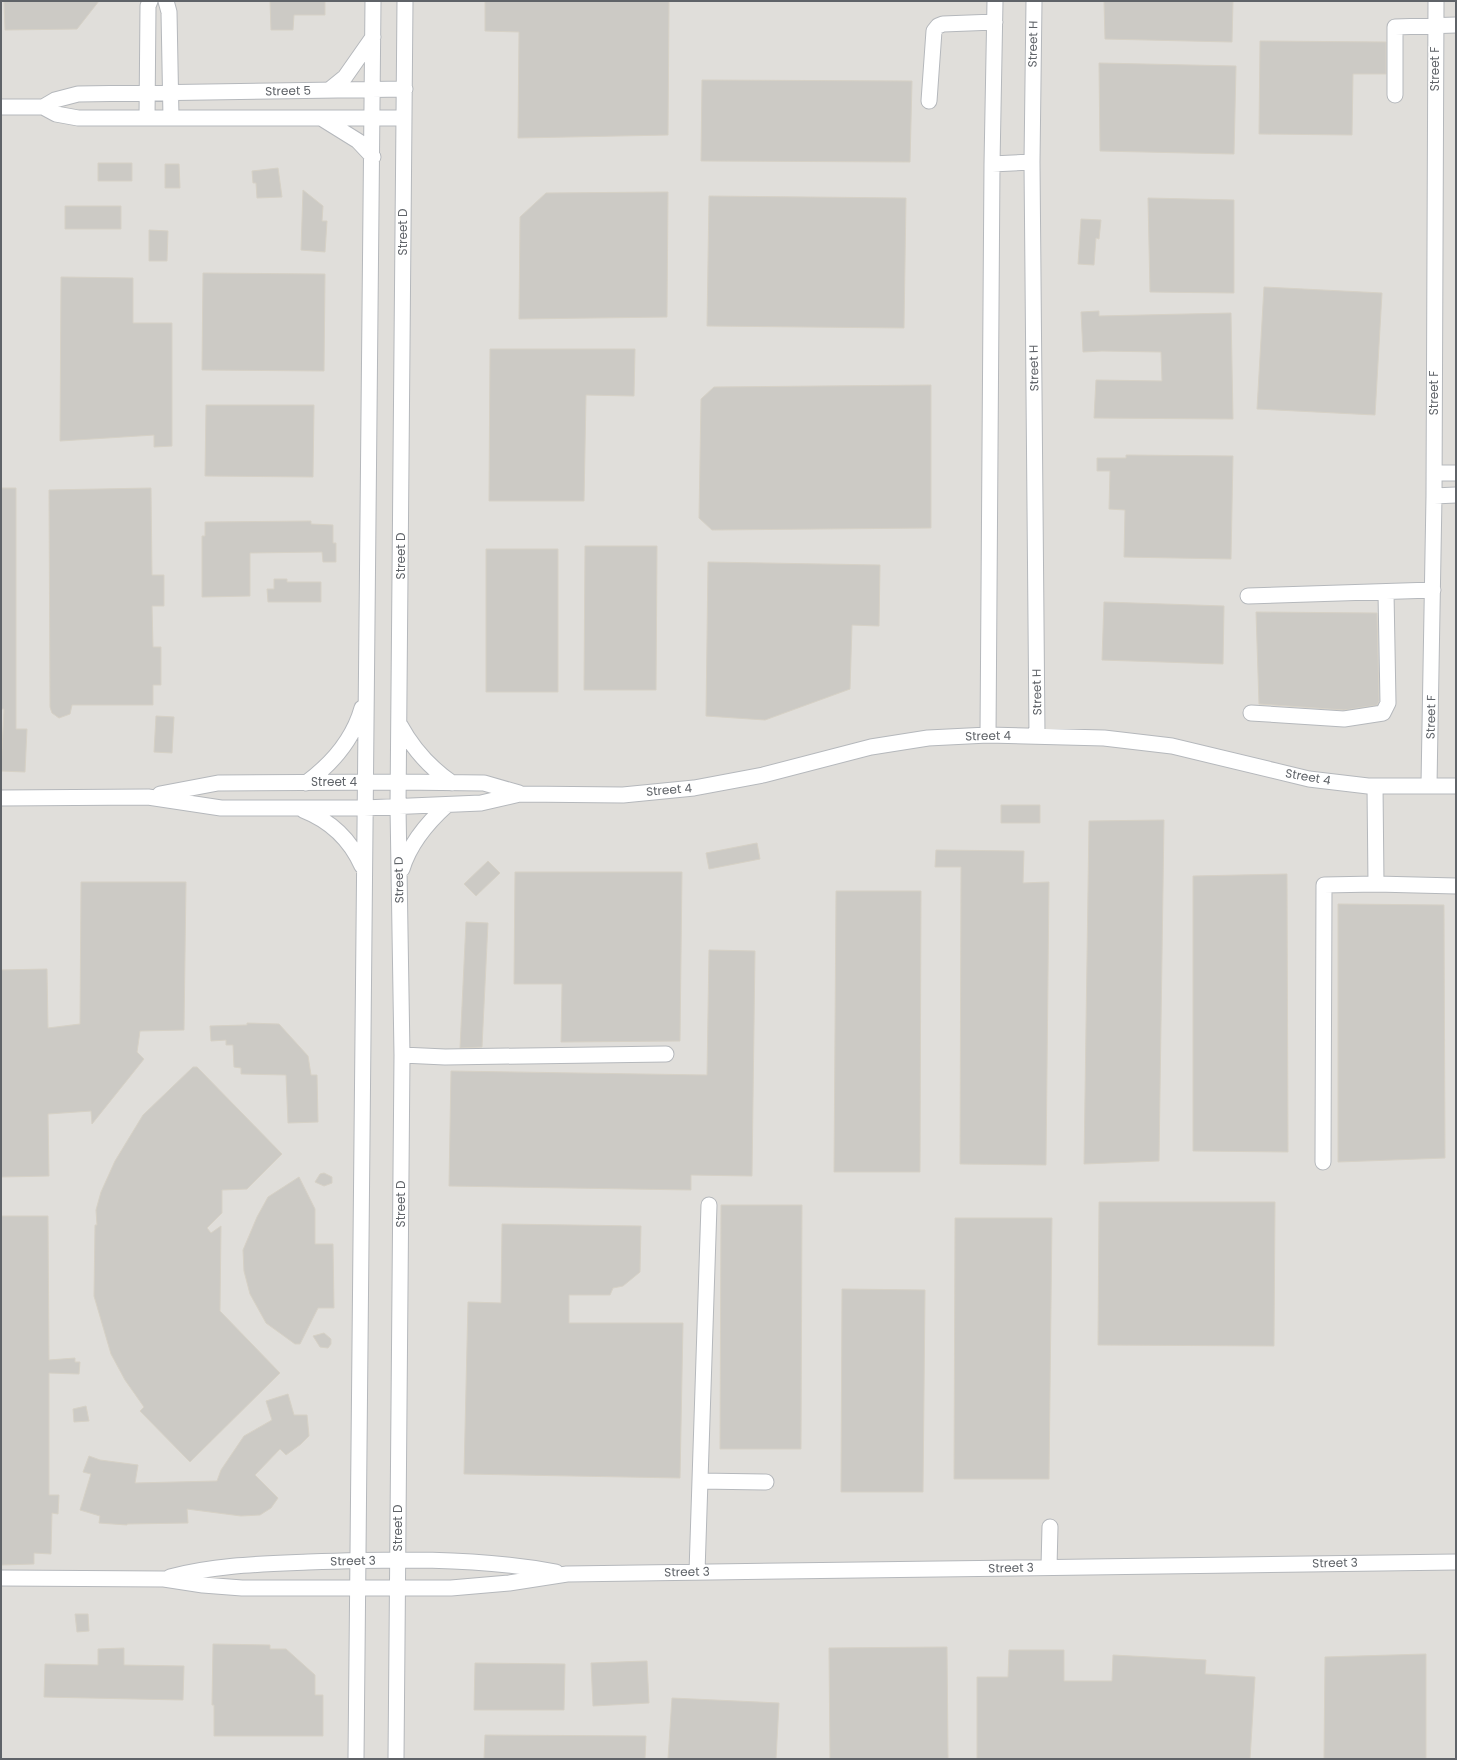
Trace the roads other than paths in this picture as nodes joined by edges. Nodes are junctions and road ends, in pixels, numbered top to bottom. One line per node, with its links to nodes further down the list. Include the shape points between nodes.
1 (150, 1): 15 (street)
2 (166, 1): 16 (street, via 169,12)
3 (374, 1): 11 (street)
4 (406, 1): 12 (street, Street D)
5 (995, 1): 8 (street)
6 (1034, 1): 27 (street, Street H)
7 (1436, 1): 9 (street, Street F)
8 (994, 22): 18 (street, via 938,26 934,31); 28 (street)
9 (1435, 25): 10 (street); 17 (street, via 1395,27); 29 (street, Street F)
10 (1456, 25)
11 (373, 37): 13 (street, via 345,78); 14 (street)
12 (405, 89): 14 (street, Street 5); 25 (street, Street D)
13 (329, 90): 14 (street, Street 5); 16 (street, Street 5)
14 (374, 90): 24 (street)
15 (148, 93): 16 (street, Street 5); 20 (street, Street 5, via 67,95); 21 (street)
16 (171, 93): 22 (street)
17 (1395, 95)
18 (929, 101)
19 (1, 107): 20 (street, Street 5)
20 (43, 107): 21 (street, Street 5, via 68,117)
21 (147, 118): 22 (street, Street 5)
22 (171, 118): 23 (street, Street 5)
23 (320, 118): 24 (street, Street 5); 26 (street, via 358,141)
24 (373, 118): 25 (street, Street 5); 26 (street)
25 (404, 118): 38 (street, Street D)
26 (373, 157): 36 (street)
27 (1032, 162): 28 (street); 40 (street, Street H)
28 (992, 164): 39 (street)
29 (1434, 473): 30 (street); 32 (street, Street F)
30 (1456, 473)
31 (1456, 495): 32 (street)
32 (1434, 496): 33 (street, Street F)
33 (1433, 590): 34 (street); 45 (street, Street F)
34 (1386, 593): 35 (street); 37 (street, via 1388,703 1383,713 1344,719)
35 (1248, 596)
36 (366, 695): 41 (street); 43 (street, via 352,734 340,753 324,770)
37 (1251, 713)
38 (399, 723): 42 (street, Street D); 44 (street, via 420,755)
39 (988, 735): 40 (street, Street 4); 48 (street, Street 4, via 928,738 871,746 764,775 694,788 623,795)
40 (1038, 736): 46 (street, Street 4, via 1104,738 1172,746 1309,779)
41 (365, 782): 42 (street, Street 4); 43 (street, Street 4); 54 (street)
42 (399, 782): 44 (street, Street 4); 52 (street, Street D)
43 (306, 783): 49 (street, Street 4, via 218,783)
44 (452, 783): 48 (street, Street 4, via 484,783)
45 (1430, 785): 46 (street, Street 4); 47 (street, Street 4)
46 (1375, 786): 57 (street)
47 (1456, 786)
48 (520, 794): 51 (street, Street 4, via 481,803)
49 (148, 797): 50 (street, Street 4); 53 (street, Street 4, via 221,808)
50 (1, 798)
51 (447, 805): 52 (street, Street 4); 56 (street, via 434,816 416,840 404,861)
52 (398, 807): 54 (street, Street 4); 56 (street, Street D)
53 (299, 808): 54 (street, Street 4); 55 (street, via 316,815 341,833 356,853)
54 (364, 808): 55 (street)
55 (364, 870): 66 (street)
56 (399, 878): 60 (street, Street D)
57 (1376, 884): 58 (street); 61 (street, via 1324,885)
58 (1456, 886)
59 (666, 1054): 60 (street)
60 (402, 1056): 67 (street, Street D)
61 (1323, 1162)
62 (709, 1205): 63 (street)
63 (700, 1481): 64 (street); 70 (street)
64 (766, 1482)
65 (1050, 1527): 69 (street)
66 (358, 1560): 67 (street, Street 3); 73 (street, Street 3, via 223,1567); 74 (street)
67 (398, 1561): 71 (street, Street 3, via 480,1562); 75 (street, Street D)
68 (1456, 1562): 69 (street, Street 3)
69 (1049, 1567): 70 (street, Street 3)
70 (697, 1572): 71 (street, Street 3)
71 (567, 1574): 75 (street, Street 3, via 480,1586)
72 (1, 1578): 73 (street, Street 3)
73 (164, 1579): 74 (street, Street 3, via 242,1588)
74 (358, 1588): 75 (street, Street 3); 76 (street)
75 (398, 1588): 77 (street, Street D)
76 (356, 1759)
77 (396, 1759)

